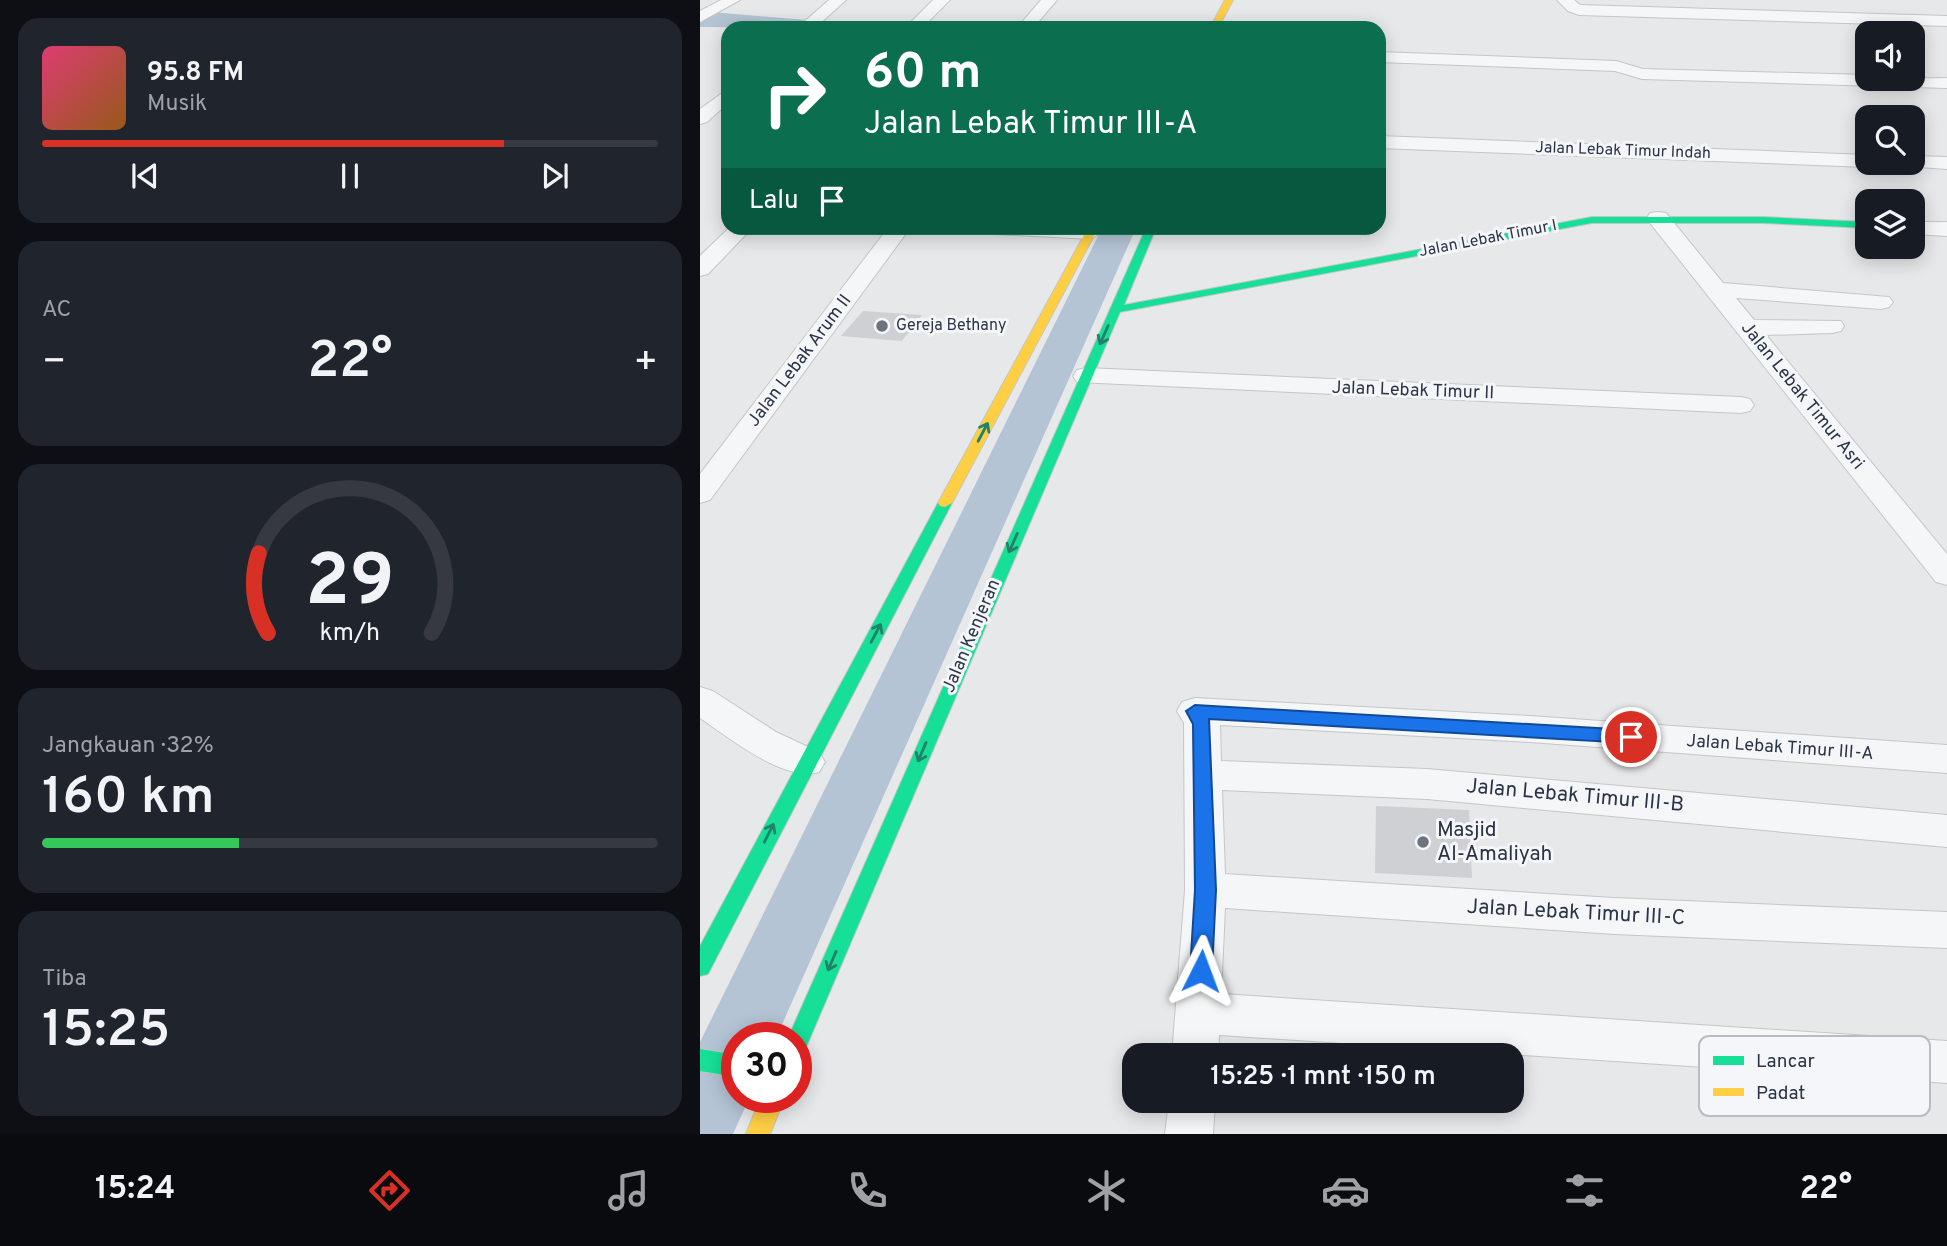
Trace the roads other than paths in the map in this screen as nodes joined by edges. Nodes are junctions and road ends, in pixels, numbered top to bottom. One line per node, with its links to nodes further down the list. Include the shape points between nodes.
1 (732, 0): 7 (street)
2 (838, 0): 8 (street)
3 (942, 0): 9 (street)
4 (1049, 0): 10 (street)
5 (1228, 0): 11 (main road)
6 (1565, 0): 12 (street, via 1579,10)
7 (700, 17)
8 (813, 21)
9 (920, 21)
10 (1031, 21)
11 (1218, 21)
12 (1947, 22)
13 (1386, 57): 14 (street, via 1621,66 1642,74)
14 (1947, 83)
15 (721, 100): 16 (street)
16 (700, 118)
17 (1386, 142): 18 (street, Jalan Lebak Timur Indah)
18 (1855, 161)
19 (1925, 162): 20 (street)
20 (1947, 163)
21 (1658, 218): 22 (main road, Jalan Lebak Timur I); 30 (street, Jalan Lebak Timur Asri); 32 (main road, Jalan Lebak Timur I, via 1585,221)
22 (1855, 225)
23 (1925, 228): 24 (street)
24 (1947, 229)
25 (734, 235): 29 (street)
26 (894, 235): 37 (street, Jalan Lebak Arum II)
27 (1089, 235): 41 (main road, one-way to 27)
28 (1148, 235): 32 (main road, Jalan Kenjeran)
29 (700, 269)
30 (1716, 290): 31 (street); 34 (street, Jalan Lebak Timur Asri)
31 (1881, 302)
32 (1114, 310): 35 (main road, Jalan Kenjeran, one-way to 35)
33 (1832, 326): 34 (street)
34 (1747, 328): 38 (street, Jalan Lebak Timur Asri)
35 (1086, 376): 36 (street, Jalan Lebak Timur II); 49 (main road, Jalan Kenjeran, one-way to 49)
36 (1741, 405)
37 (700, 494)
38 (1947, 575)
39 (700, 700): 41 (street, via 763,741)
40 (1947, 760): 42 (street, Jalan Lebak Timur III-A, via 1530,729 1195,711 1202,723)
41 (806, 762): 45 (main road, one-way to 41)
42 (1202, 775): 43 (street, Jalan Lebak Timur III-B, via 1427,784); 44 (street)
43 (1947, 831)
44 (1205, 890): 47 (street, Jalan Lebak Timur III-C, via 1600,915); 50 (street)
45 (738, 894): 46 (main road); 48 (main road)
46 (700, 926)
47 (1947, 930)
48 (700, 967)
49 (806, 1022)
50 (1197, 1034): 51 (street)
51 (1699, 1053)
52 (700, 1060): 53 (main road)
53 (721, 1063)
54 (767, 1113): 56 (main road)
55 (1191, 1113): 57 (street)
56 (758, 1134)
57 (1189, 1134)

